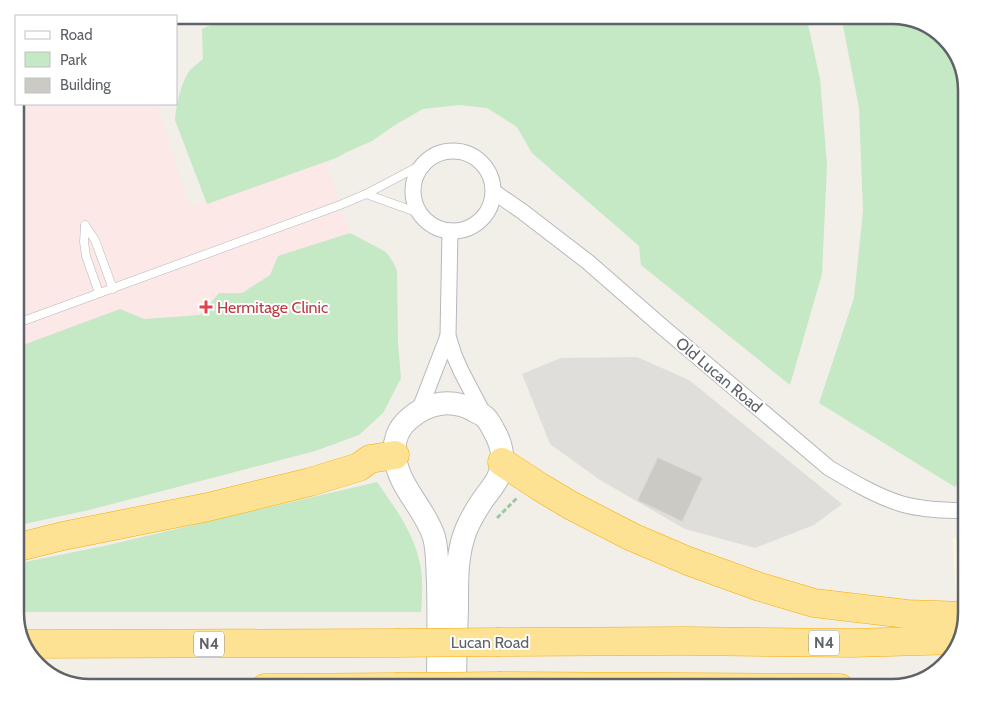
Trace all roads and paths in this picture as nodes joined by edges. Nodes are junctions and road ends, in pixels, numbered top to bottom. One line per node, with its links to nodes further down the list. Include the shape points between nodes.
1 (423, 164): 2 (street, via 434,155 447,151 461,151 474,156 492,178); 3 (lane); 4 (street, via 415,176 412,190)
2 (494, 192): 5 (street, via 492,205 485,216 475,225); 14 (street, Old Lucan Road, via 588,262 829,468 902,504)
3 (366, 194): 4 (lane); 6 (lane)
4 (419, 213): 5 (street, via 427,222)
5 (450, 232): 9 (street)
6 (113, 289): 7 (lane); 7 (lane, via 95,240 85,225 86,256)
7 (99, 294): 8 (lane)
8 (24, 321)
9 (448, 336): 10 (street); 11 (street, via 461,371)
10 (419, 411): 11 (main road, via 437,404 453,403); 12 (main road, via 404,423 395,444)
11 (485, 417): 13 (main road, via 497,436)
12 (395, 455): 15 (highway, via 370,459 359,467 310,482 217,505); 19 (main road, via 402,480 434,537 439,603)
13 (502, 462): 16 (highway, via 570,506 632,537 688,562 760,587 814,603 907,614); 20 (main road, via 492,490 483,499 466,530 459,555)
14 (958, 511)
15 (24, 546)
16 (958, 616)
17 (952, 640): 18 (highway, Lucan Road / N4, bridge)
18 (32, 644)
19 (438, 679)
20 (455, 679)

